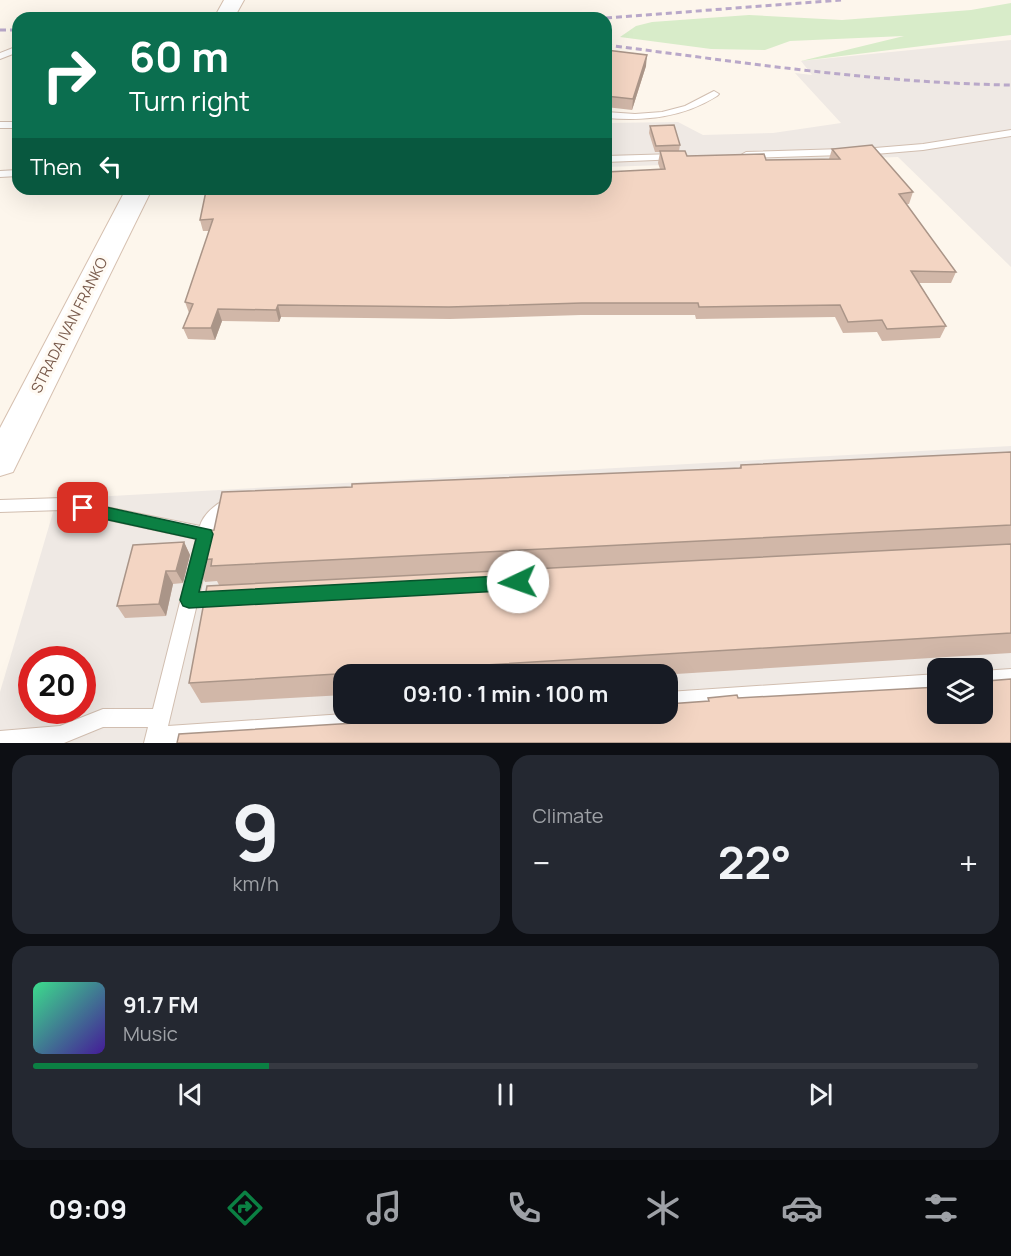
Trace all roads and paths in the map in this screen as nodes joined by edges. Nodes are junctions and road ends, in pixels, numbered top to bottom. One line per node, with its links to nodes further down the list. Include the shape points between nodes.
1 (714, 94): 2 (lane, via 663,117)
2 (612, 116)
3 (1011, 133): 4 (lane, via 884,150)
4 (731, 156)
5 (685, 157): 6 (lane)
6 (612, 159)
7 (136, 195): 8 (main road, STRADA IVAN FRANKO)
8 (0, 462)
9 (246, 499): 11 (lane, via 236,501 209,520)
10 (0, 506): 11 (lane, via 62,504)
11 (205, 534): 13 (lane)
12 (212, 599): 13 (lane)
13 (189, 600): 19 (lane)
14 (1011, 678): 15 (lane)
15 (993, 679)
16 (927, 683): 17 (lane)
17 (678, 700)
18 (333, 722): 19 (lane)
19 (156, 732): 20 (lane, via 103,718 60,735)
20 (0, 740)

